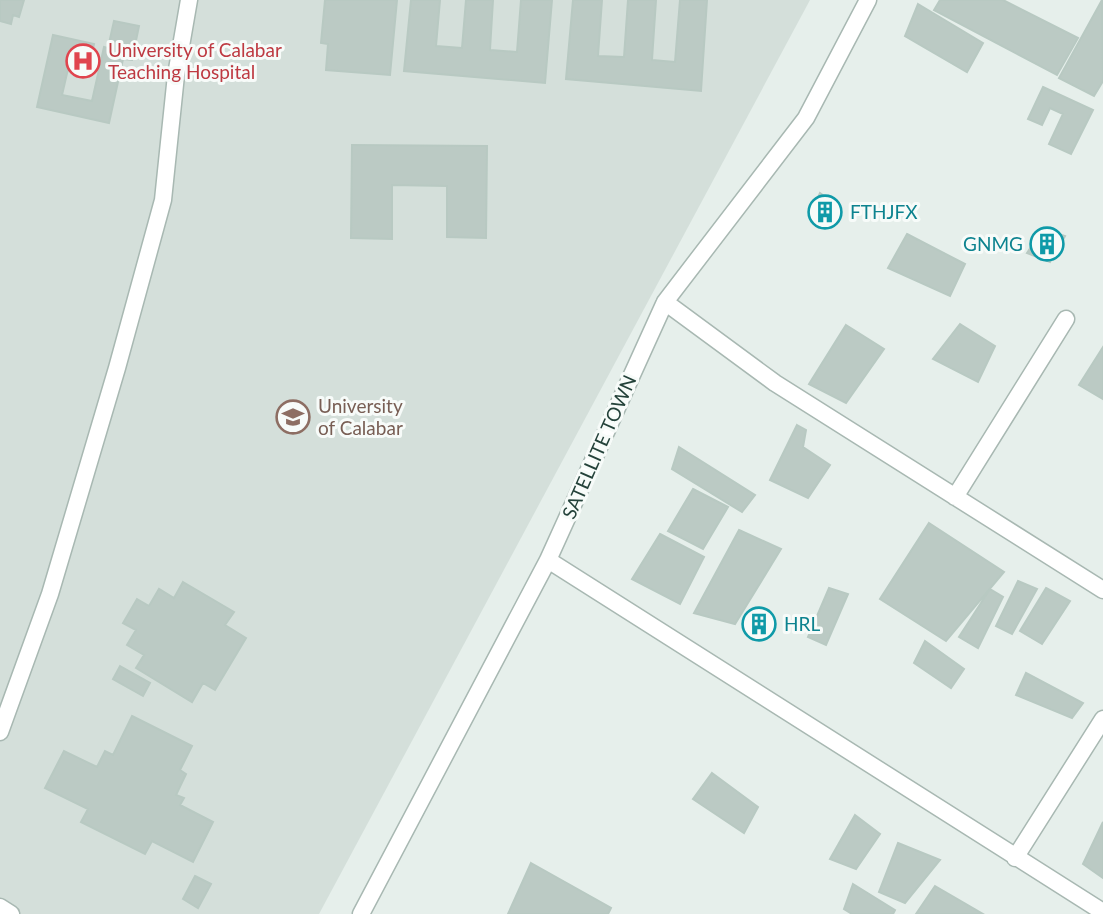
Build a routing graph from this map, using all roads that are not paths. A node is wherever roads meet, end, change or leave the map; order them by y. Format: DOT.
graph roads {
  1 [pos="190,0"];
  2 [pos="868,0"];
  3 [pos="665,302"];
  4 [pos="1066,319"];
  5 [pos="956,497"];
  6 [pos="548,561"];
  7 [pos="1103,590"];
  8 [pos="1103,719"];
  9 [pos="0,732"];
  10 [pos="1015,858"];
  11 [pos="0,907"];
  12 [pos="1103,912"];
  13 [pos="11,914"];
  14 [pos="361,914"];
  1 -- 9 [label="street"];
  2 -- 3 [label="street, SATELLITE TOWN"];
  3 -- 5 [label="street"];
  3 -- 6 [label="street, SATELLITE TOWN"];
  4 -- 5 [label="street"];
  5 -- 7 [label="street"];
  6 -- 10 [label="street"];
  6 -- 14 [label="street, SATELLITE TOWN"];
  8 -- 10 [label="street"];
  10 -- 12 [label="street"];
  11 -- 13 [label="street"];
}
